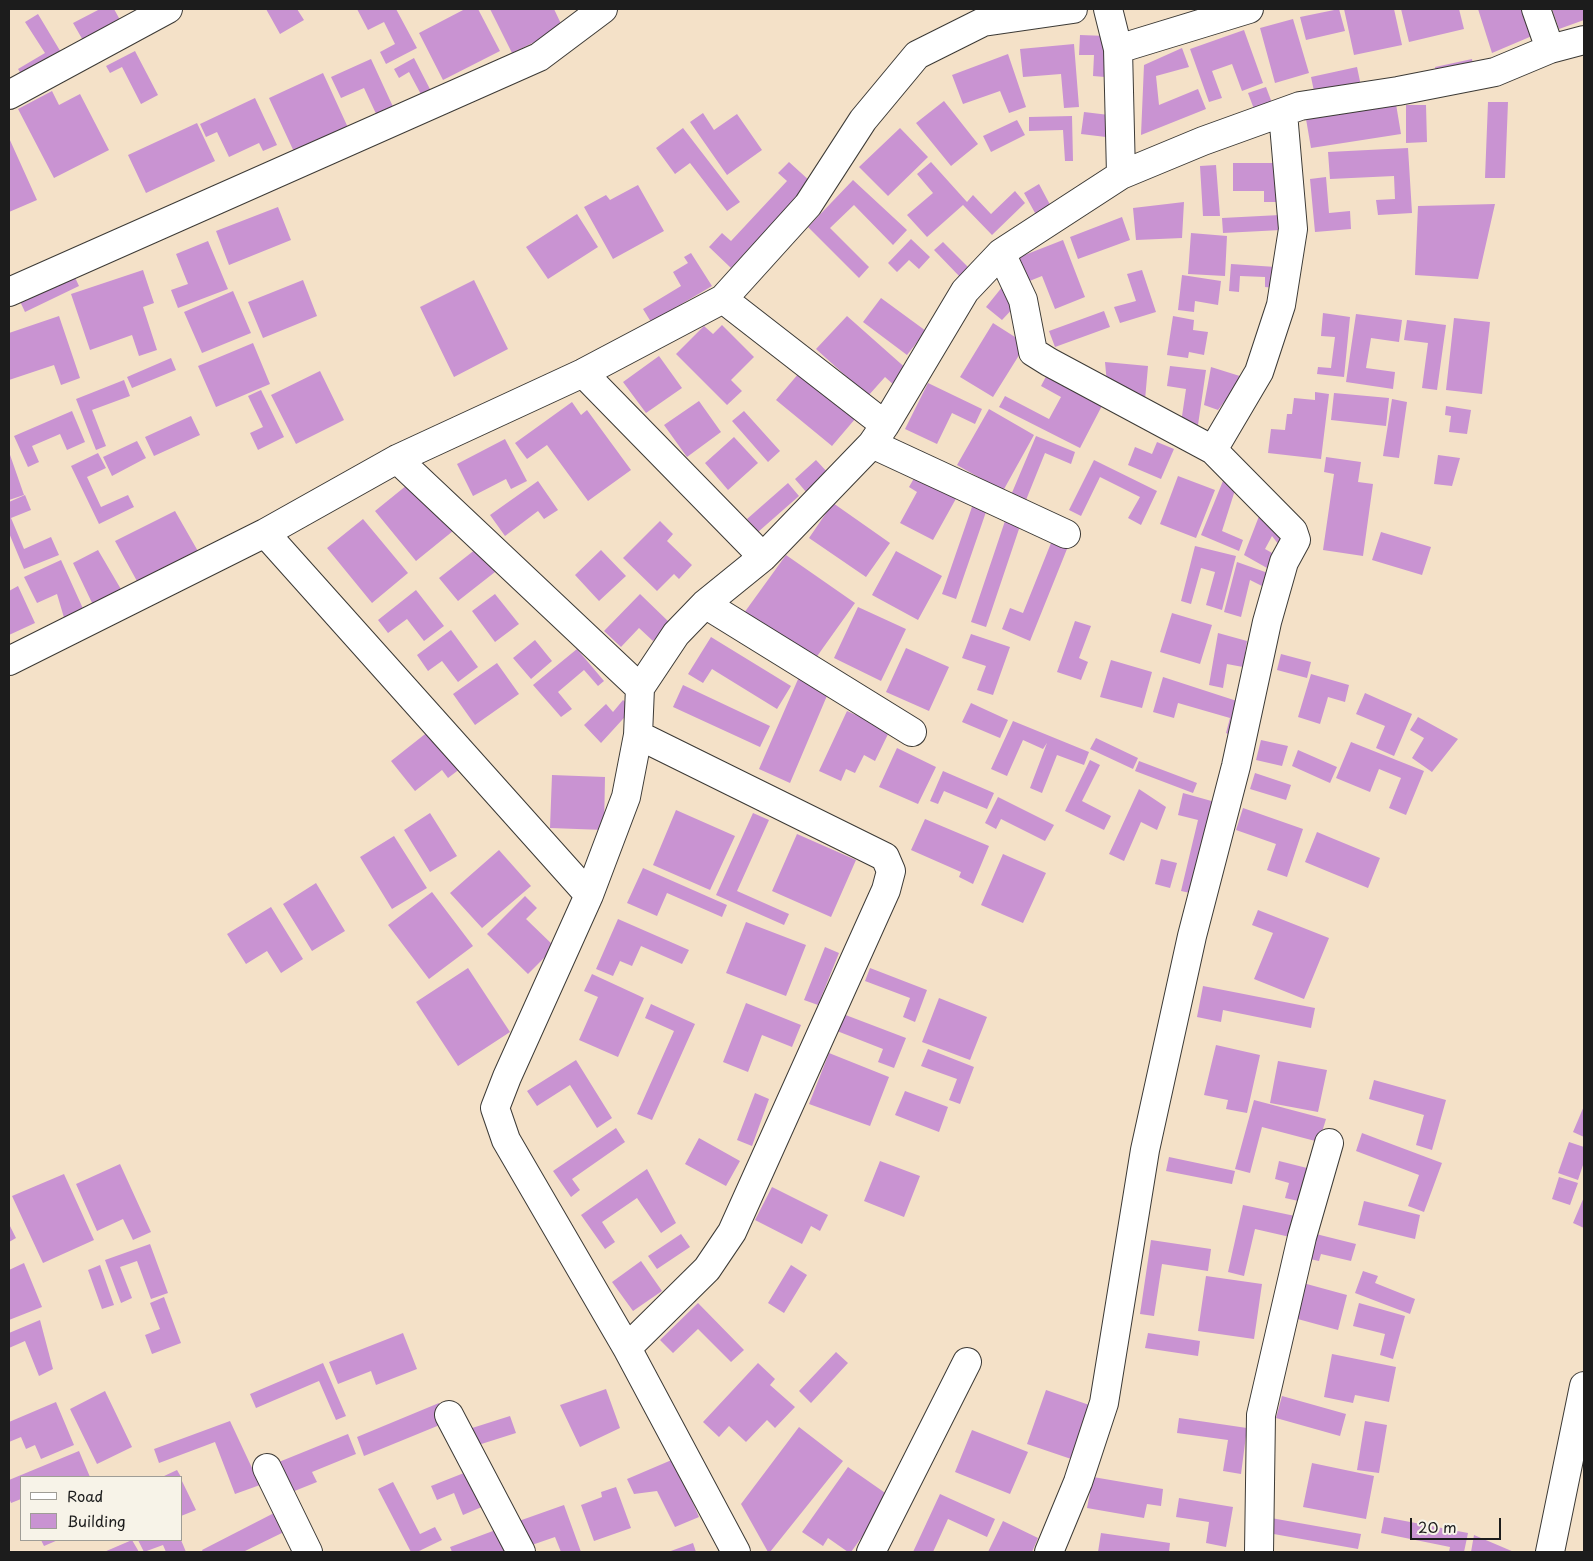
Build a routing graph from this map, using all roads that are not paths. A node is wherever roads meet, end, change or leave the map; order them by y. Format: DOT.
graph roads {
  1 [pos="168,9"];
  2 [pos="603,9"];
  3 [pos="1073,9"];
  4 [pos="1108,9"];
  5 [pos="1249,9"];
  6 [pos="1536,9"];
  7 [pos="1584,40"];
  8 [pos="1118,49"];
  9 [pos="1550,49"];
  10 [pos="9,95"];
  11 [pos="1283,113"];
  12 [pos="1121,175"];
  13 [pos="1001,253"];
  14 [pos="9,292"];
  15 [pos="723,299"];
  16 [pos="583,373"];
  17 [pos="878,435"];
  18 [pos="1213,450"];
  19 [pos="397,459"];
  20 [pos="265,533"];
  21 [pos="1066,534"];
  22 [pos="763,557"];
  23 [pos="705,604"];
  24 [pos="9,661"];
  25 [pos="640,688"];
  26 [pos="912,732"];
  27 [pos="638,735"];
  28 [pos="589,895"];
  29 [pos="1329,1143"];
  30 [pos="627,1348"];
  31 [pos="967,1362"];
  32 [pos="1584,1386"];
  33 [pos="450,1415"];
  34 [pos="267,1468"];
  35 [pos="308,1552"];
  36 [pos="521,1552"];
  37 [pos="736,1552"];
  38 [pos="871,1552"];
  39 [pos="1049,1552"];
  40 [pos="1258,1552"];
  41 [pos="1550,1552"];
  1 -- 10 [label="street"];
  2 -- 14 [label="street"];
  3 -- 15 [label="street"];
  4 -- 8 [label="street"];
  5 -- 8 [label="street"];
  6 -- 9 [label="street"];
  7 -- 9 [label="street"];
  8 -- 12 [label="street"];
  9 -- 11 [label="street"];
  11 -- 12 [label="street"];
  11 -- 18 [label="street"];
  12 -- 13 [label="street"];
  13 -- 17 [label="street"];
  13 -- 18 [label="street"];
  15 -- 16 [label="street"];
  15 -- 17 [label="street"];
  16 -- 19 [label="street"];
  16 -- 22 [label="street"];
  17 -- 21 [label="street"];
  17 -- 22 [label="street"];
  18 -- 39 [label="street"];
  19 -- 20 [label="street"];
  19 -- 25 [label="street"];
  20 -- 24 [label="street"];
  20 -- 28 [label="street"];
  22 -- 23 [label="street"];
  23 -- 25 [label="street"];
  23 -- 26 [label="street"];
  25 -- 27 [label="street"];
  27 -- 28 [label="street"];
  27 -- 30 [label="street"];
  28 -- 30 [label="street"];
  29 -- 40 [label="street"];
  30 -- 37 [label="street"];
  31 -- 38 [label="street"];
  32 -- 41 [label="street"];
  33 -- 36 [label="street"];
  34 -- 35 [label="street"];
}
